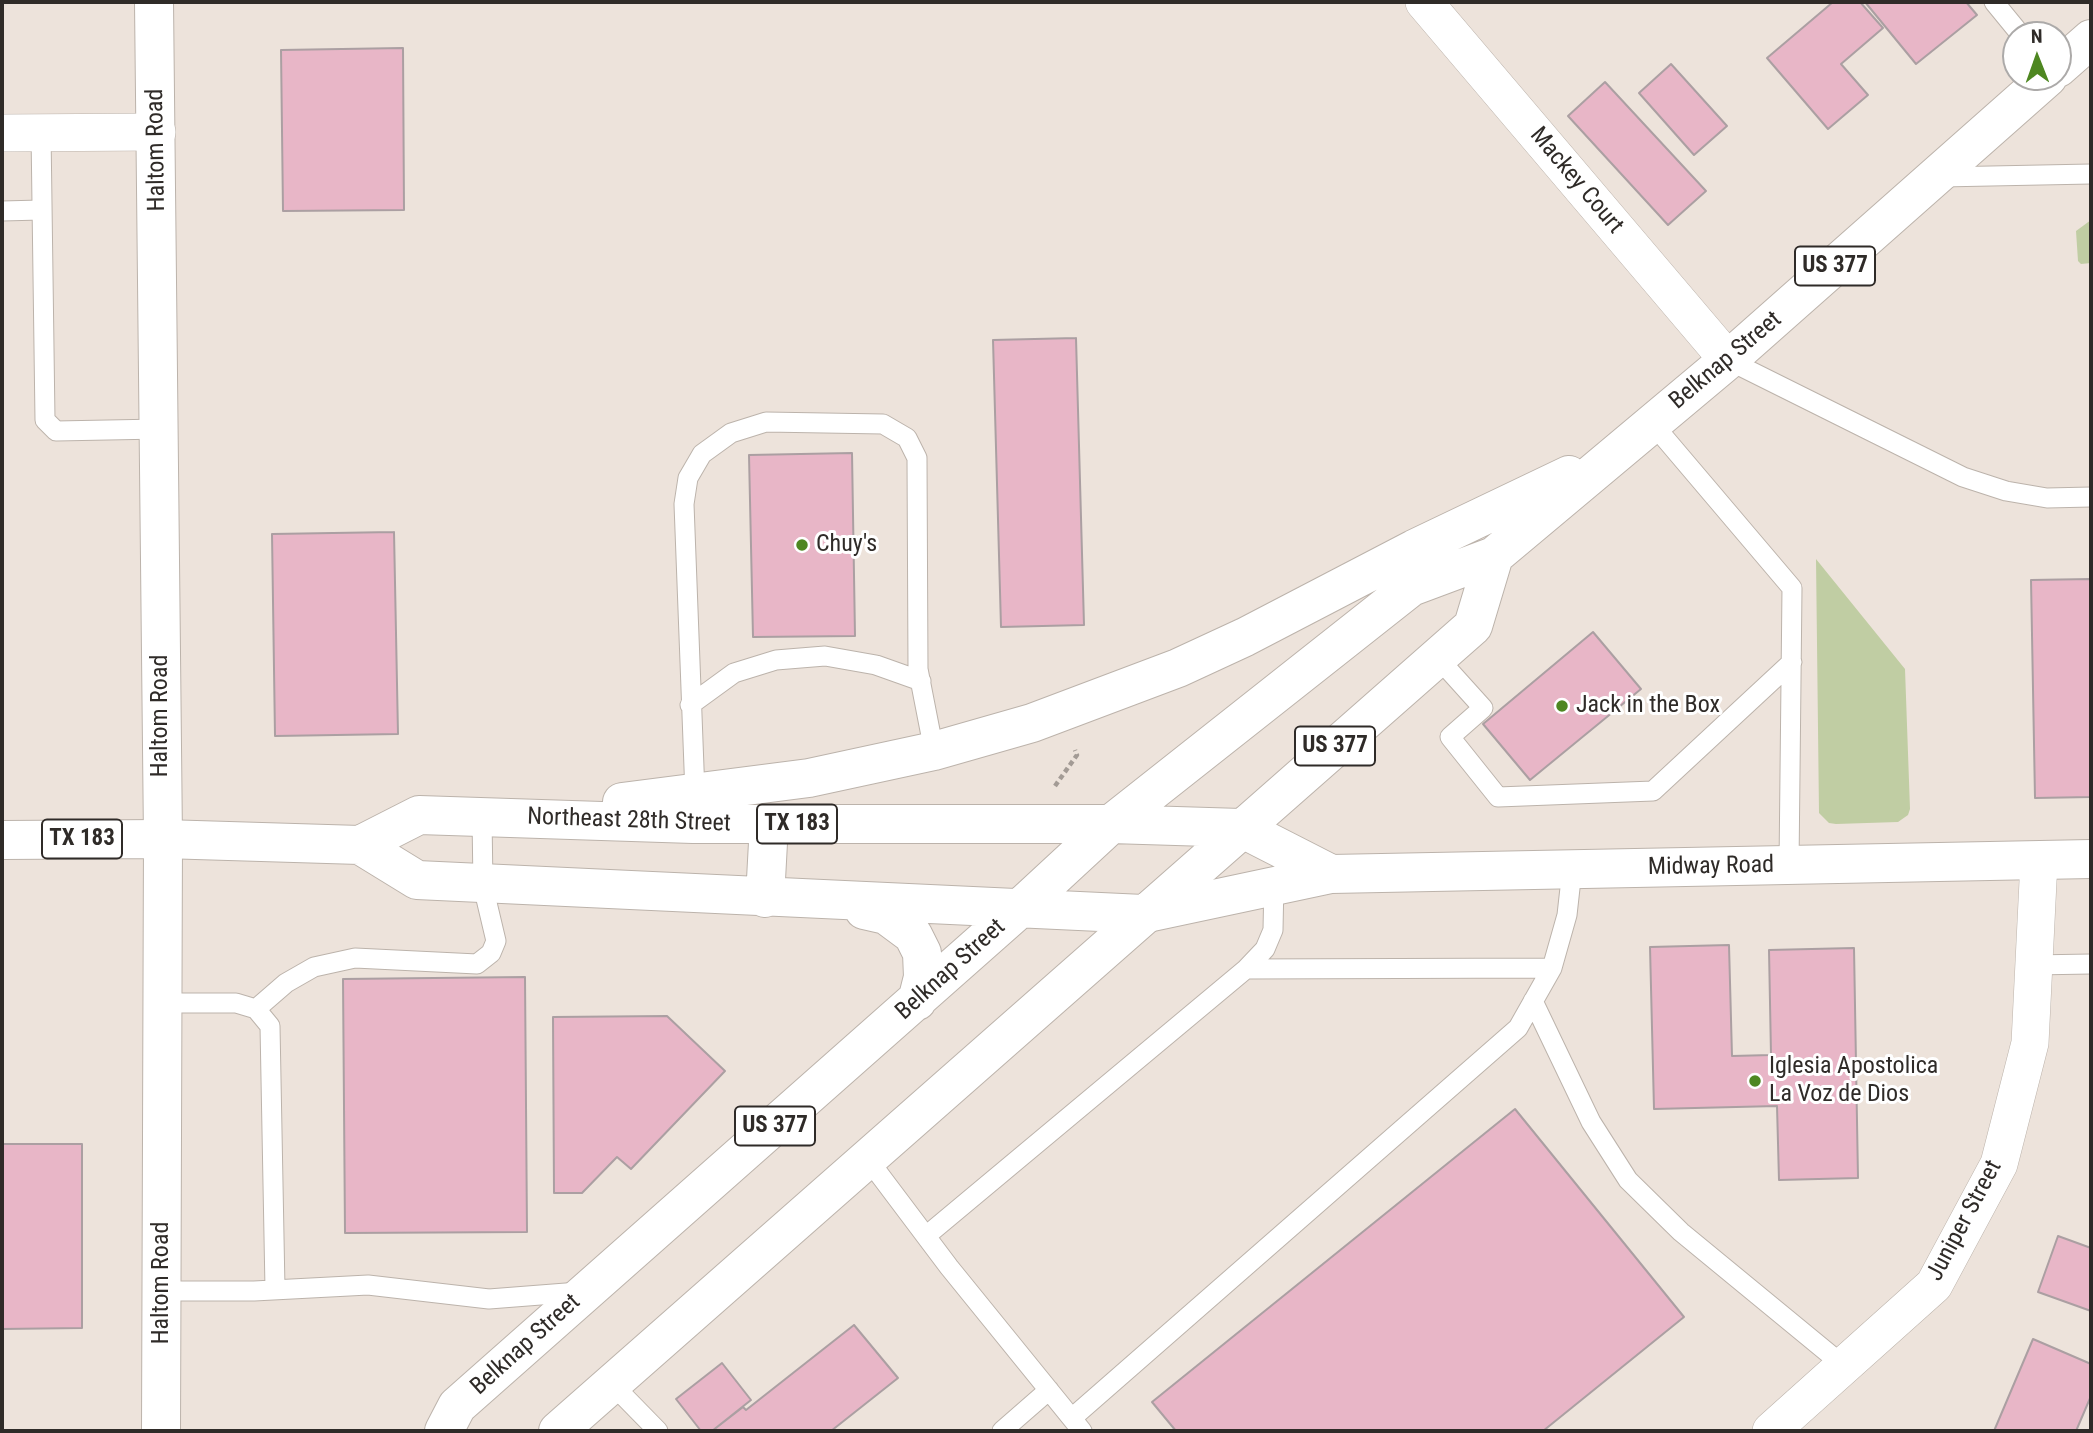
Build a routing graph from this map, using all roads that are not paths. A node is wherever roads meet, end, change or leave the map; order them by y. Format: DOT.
graph roads {
  1 [pos="154,2"];
  2 [pos="1424,2"];
  3 [pos="1994,2"];
  4 [pos="2010,21"];
  5 [pos="2091,39"];
  6 [pos="2072,56"];
  7 [pos="2032,91"];
  8 [pos="41,132"];
  9 [pos="157,132"];
  10 [pos="2,133"];
  11 [pos="2091,174"];
  12 [pos="1936,177"];
  13 [pos="41,210"];
  14 [pos="2,211"];
  15 [pos="1728,360"];
  16 [pos="1652,423"];
  17 [pos="160,429"];
  18 [pos="1618,451"];
  19 [pos="2091,497"];
  20 [pos="1494,556"];
  21 [pos="1437,657"];
  22 [pos="1792,662"];
  23 [pos="921,681"];
  24 [pos="690,705"];
  25 [pos="934,751"];
  26 [pos="695,794"];
  27 [pos="482,817"];
  28 [pos="769,824"];
  29 [pos="1111,824"];
  30 [pos="1241,828"];
  31 [pos="163,839"];
  32 [pos="2,840"];
  33 [pos="360,845"];
  34 [pos="1275,846"];
  35 [pos="2091,859"];
  36 [pos="2039,860"];
  37 [pos="1789,866"];
  38 [pos="1572,870"];
  39 [pos="1331,874"];
  40 [pos="483,886"];
  41 [pos="1273,886"];
  42 [pos="765,898"];
  43 [pos="831,901"];
  44 [pos="1018,911"];
  45 [pos="1143,914"];
  46 [pos="2091,964"];
  47 [pos="2033,965"];
  48 [pos="1552,968"];
  49 [pos="1246,969"];
  50 [pos="916,1001"];
  51 [pos="1533,1001"];
  52 [pos="163,1003"];
  53 [pos="256,1009"];
  54 [pos="867,1158"];
  55 [pos="926,1236"];
  56 [pos="275,1289"];
  57 [pos="162,1291"];
  58 [pos="587,1291"];
  59 [pos="1844,1366"];
  60 [pos="612,1384"];
  61 [pos="1049,1390"];
  62 [pos="1077,1425"];
  63 [pos="161,1431"];
  64 [pos="444,1431"];
  65 [pos="558,1431"];
  66 [pos="658,1431"];
  67 [pos="1002,1431"];
  68 [pos="1771,1431"];
  1 -- 9 [label="main road, Haltom Road"];
  2 -- 15 [label="street, Mackey Court"];
  3 -- 4 [label="lane"];
  5 -- 6 [label="main road"];
  7 -- 12 [label="main road, Belknap Street / US 377"];
  8 -- 9 [label="street"];
  8 -- 10 [label="street"];
  8 -- 13 [label="lane"];
  9 -- 17 [label="main road, Haltom Road"];
  11 -- 12 [label="lane"];
  12 -- 15 [label="main road, Belknap Street / US 377"];
  13 -- 14 [label="lane"];
  13 -- 17 [label="lane"];
  15 -- 16 [label="main road, Belknap Street / US 377"];
  15 -- 19 [label="lane"];
  16 -- 18 [label="main road, Belknap Street / US 377"];
  16 -- 22 [label="lane"];
  17 -- 31 [label="main road, Haltom Road"];
  18 -- 20 [label="main road, Belknap Street / US 377"];
  18 -- 25 [label="main road"];
  20 -- 21 [label="main road, US 377"];
  20 -- 29 [label="main road, Belknap Street / US 377"];
  21 -- 22 [label="lane"];
  21 -- 30 [label="main road, US 377"];
  22 -- 37 [label="lane"];
  23 -- 24 [label="lane"];
  23 -- 24 [label="lane"];
  23 -- 25 [label="lane"];
  24 -- 26 [label="lane"];
  25 -- 26 [label="main road"];
  26 -- 27 [label="main road"];
  27 -- 28 [label="main road, Northeast 28th Street / TX 183"];
  27 -- 33 [label="main road, Northeast 28th Street / TX 183"];
  27 -- 40 [label="lane"];
  28 -- 29 [label="main road, Northeast 28th Street / TX 183"];
  28 -- 42 [label="main road"];
  29 -- 30 [label="main road, Northeast 28th Street / TX 183"];
  29 -- 44 [label="main road, Belknap Street / US 377"];
  30 -- 34 [label="main road, Midway Road / TX 183"];
  30 -- 45 [label="main road, US 377"];
  31 -- 32 [label="main road, Northeast 28th Street / TX 183"];
  31 -- 33 [label="main road, Northeast 28th Street / TX 183"];
  31 -- 52 [label="main road, Haltom Road"];
  33 -- 40 [label="main road"];
  34 -- 39 [label="main road, Midway Road / TX 183"];
  34 -- 41 [label="lane"];
  35 -- 36 [label="main road, Midway Road"];
  36 -- 37 [label="main road, Midway Road"];
  36 -- 47 [label="street, Juniper Street"];
  37 -- 38 [label="main road, Midway Road"];
  38 -- 39 [label="main road, Midway Road"];
  38 -- 48 [label="lane"];
  39 -- 41 [label="main road, Midway Road"];
  40 -- 42 [label="main road"];
  40 -- 53 [label="lane"];
  41 -- 45 [label="main road, Midway Road"];
  41 -- 49 [label="lane"];
  42 -- 43 [label="main road"];
  43 -- 44 [label="main road"];
  43 -- 50 [label="main road"];
  44 -- 45 [label="main road"];
  44 -- 50 [label="main road, Belknap Street / US 377"];
  45 -- 54 [label="main road, US 377"];
  46 -- 47 [label="lane"];
  47 -- 59 [label="street, Juniper Street"];
  48 -- 49 [label="lane"];
  48 -- 51 [label="lane"];
  49 -- 55 [label="lane"];
  50 -- 58 [label="main road, Belknap Street / US 377"];
  51 -- 59 [label="lane"];
  51 -- 62 [label="lane"];
  52 -- 53 [label="lane"];
  52 -- 57 [label="main road, Haltom Road"];
  53 -- 56 [label="lane"];
  54 -- 55 [label="lane"];
  54 -- 60 [label="main road, US 377"];
  55 -- 61 [label="lane"];
  56 -- 57 [label="lane"];
  56 -- 58 [label="lane"];
  57 -- 63 [label="main road, Haltom Road"];
  58 -- 64 [label="main road, Belknap Street / US 377"];
  59 -- 68 [label="street, Juniper Street"];
  60 -- 65 [label="main road, US 377"];
  60 -- 66 [label="lane"];
  61 -- 62 [label="lane"];
  61 -- 67 [label="lane"];
}
